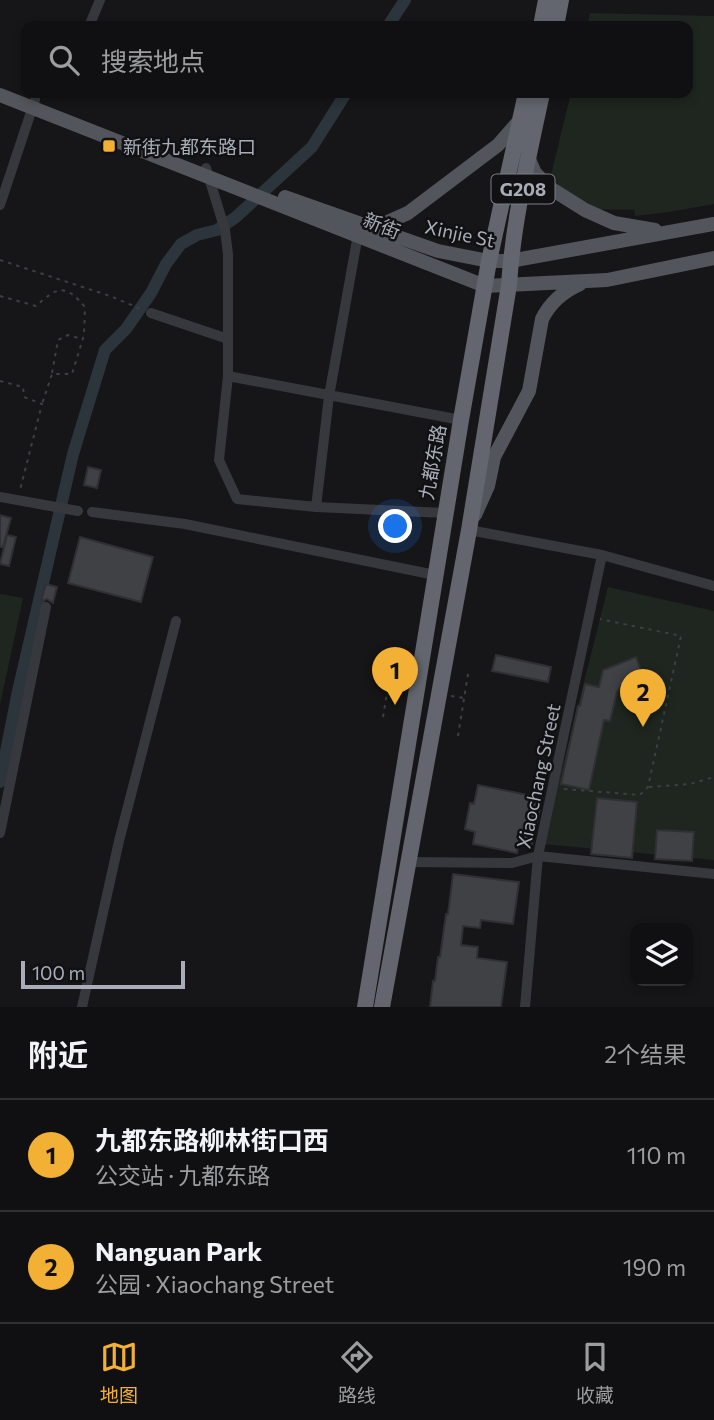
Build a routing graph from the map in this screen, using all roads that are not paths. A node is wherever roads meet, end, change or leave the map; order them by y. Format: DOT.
graph roads {
  1 [pos="100,0"];
  2 [pos="546,0"];
  3 [pos="561,0"];
  4 [pos="91,21"];
  5 [pos="542,21"];
  6 [pos="557,21"];
  7 [pos="0,86"];
  8 [pos="0,94"];
  9 [pos="21,97"];
  10 [pos="23,98"];
  11 [pos="525,98"];
  12 [pos="541,98"];
  13 [pos="34,104"];
  14 [pos="520,120"];
  15 [pos="528,157"];
  16 [pos="207,172"];
  17 [pos="0,205"];
  18 [pos="714,224"];
  19 [pos="363,230"];
  20 [pos="667,232"];
  21 [pos="714,258"];
  22 [pos="489,261"];
  23 [pos="510,261"];
  24 [pos="587,281"];
  25 [pos="509,285"];
  26 [pos="485,286"];
  27 [pos="151,313"];
  28 [pos="228,339"];
  29 [pos="228,376"];
  30 [pos="329,396"];
  31 [pos="461,420"];
  32 [pos="0,497"];
  33 [pos="316,507"];
  34 [pos="78,511"];
  35 [pos="92,512"];
  36 [pos="445,513"];
  37 [pos="469,530"];
  38 [pos="601,555"];
  39 [pos="435,575"];
  40 [pos="714,586"];
  41 [pos="46,607"];
  42 [pos="176,621"];
  43 [pos="0,833"];
  44 [pos="538,856"];
  45 [pos="408,862"];
  46 [pos="714,874"];
  47 [pos="82,1007"];
  48 [pos="365,1007"];
  49 [pos="382,1007"];
  50 [pos="525,1007"];
  1 -- 4 [label="street"];
  2 -- 5 [label="highway"];
  3 -- 6 [label="highway"];
  7 -- 9 [label="main road"];
  8 -- 13 [label="main road"];
  10 -- 13 [label="main road"];
  11 -- 14 [label="highway, 九都东路 / G208"];
  12 -- 15 [label="highway, G208"];
  13 -- 16 [label="main road, Xinjie St"];
  13 -- 17 [label="street"];
  14 -- 19 [label="main road"];
  14 -- 22 [label="highway, 九都东路 / G208"];
  15 -- 20 [label="main road"];
  15 -- 23 [label="highway, G208"];
  16 -- 19 [label="main road, Xinjie St"];
  16 -- 28 [label="street"];
  18 -- 20 [label="main road, Xinjie St"];
  19 -- 22 [label="main road, Xinjie St"];
  19 -- 26 [label="main road, 新街"];
  19 -- 30 [label="street"];
  20 -- 23 [label="main road, Xinjie St"];
  21 -- 24 [label="main road"];
  22 -- 23 [label="main road, Xinjie St"];
  22 -- 26 [label="highway, 九都东路"];
  23 -- 25 [label="highway, G208"];
  24 -- 25 [label="main road"];
  24 -- 37 [label="main road"];
  25 -- 26 [label="main road, 新街"];
  25 -- 37 [label="highway"];
  26 -- 31 [label="highway, 九都东路"];
  27 -- 28 [label="street"];
  28 -- 29 [label="street"];
  29 -- 30 [label="street"];
  29 -- 33 [label="street"];
  30 -- 31 [label="street"];
  30 -- 33 [label="street"];
  31 -- 36 [label="highway, 九都东路"];
  32 -- 34 [label="street"];
  33 -- 36 [label="street"];
  35 -- 39 [label="street"];
  36 -- 39 [label="highway, 九都东路"];
  37 -- 38 [label="street"];
  37 -- 45 [label="highway"];
  38 -- 40 [label="street"];
  38 -- 44 [label="street, Xiaochang Street"];
  39 -- 48 [label="highway, 九都东路"];
  41 -- 43 [label="street"];
  42 -- 47 [label="street"];
  44 -- 45 [label="street"];
  44 -- 46 [label="street"];
  44 -- 50 [label="street, Xiaochang Street"];
  45 -- 49 [label="highway"];
}
